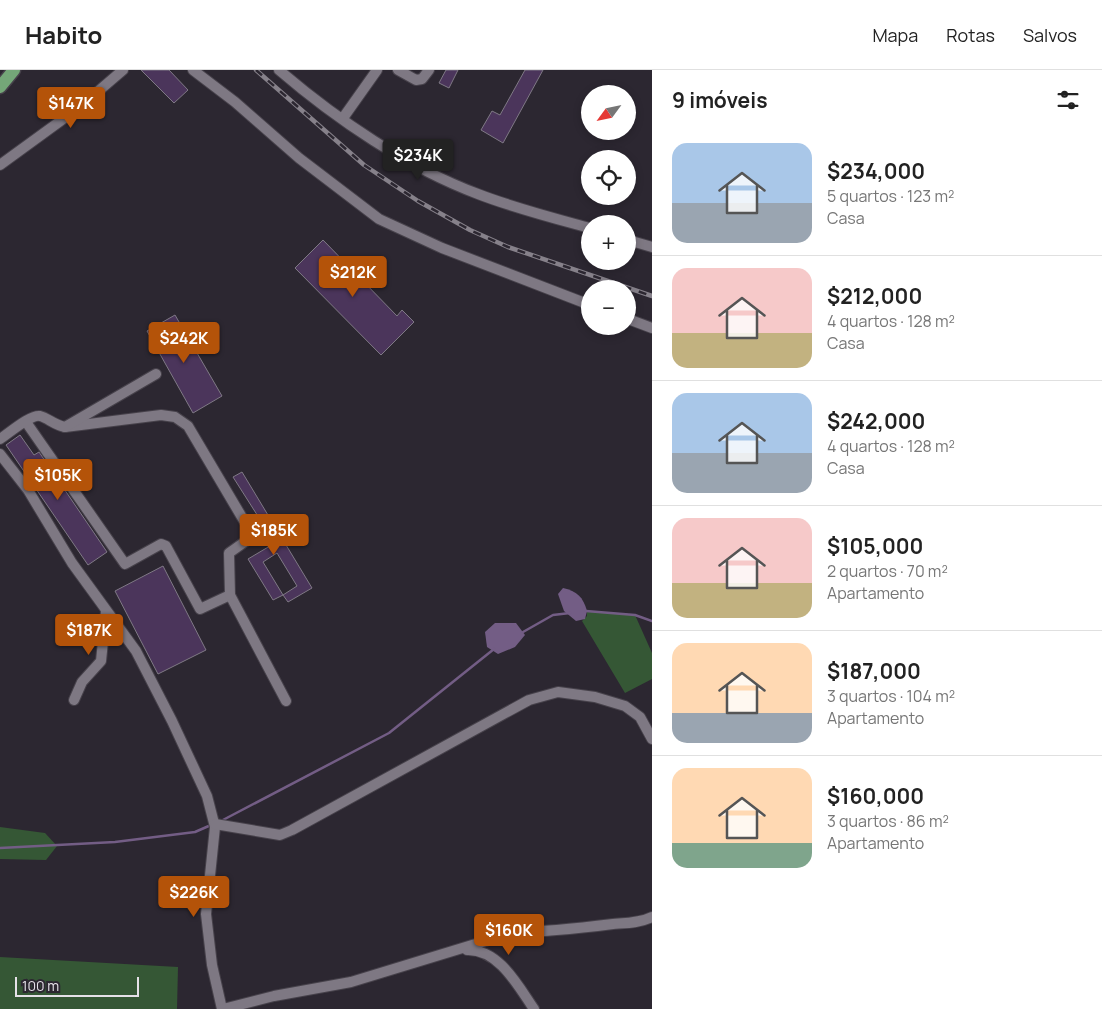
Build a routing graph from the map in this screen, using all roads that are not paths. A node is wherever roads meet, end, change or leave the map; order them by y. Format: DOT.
graph roads {
  1 [pos="14,70"];
  2 [pos="123,70"];
  3 [pos="194,70"];
  4 [pos="279,70"];
  5 [pos="377,70"];
  6 [pos="398,70"];
  7 [pos="429,70"];
  8 [pos="0,87"];
  9 [pos="344,118"];
  10 [pos="0,165"];
  11 [pos="581,225"];
  12 [pos="636,242"];
  13 [pos="652,247"];
  14 [pos="581,302"];
  15 [pos="636,322"];
  16 [pos="652,328"];
  17 [pos="156,374"];
  18 [pos="26,422"];
  19 [pos="65,427"];
  20 [pos="0,440"];
  21 [pos="0,454"];
  22 [pos="230,595"];
  23 [pos="106,611"];
  24 [pos="74,700"];
  25 [pos="286,701"];
  26 [pos="652,739"];
  27 [pos="215,824"];
  28 [pos="652,918"];
  29 [pos="457,950"];
  30 [pos="222,1009"];
  31 [pos="534,1009"];
  1 -- 8 [label="main road"];
  2 -- 10 [label="street"];
  3 -- 14 [label="street"];
  4 -- 9 [label="street"];
  5 -- 9 [label="street"];
  6 -- 7 [label="street"];
  9 -- 11 [label="street"];
  12 -- 13 [label="street"];
  15 -- 16 [label="street"];
  17 -- 19 [label="street"];
  18 -- 19 [label="street"];
  18 -- 20 [label="street"];
  18 -- 22 [label="street"];
  19 -- 22 [label="street"];
  21 -- 23 [label="street"];
  22 -- 25 [label="street"];
  23 -- 24 [label="street"];
  23 -- 27 [label="street"];
  26 -- 27 [label="street"];
  27 -- 30 [label="street"];
  28 -- 29 [label="street"];
  29 -- 30 [label="street"];
  29 -- 31 [label="street"];
}
